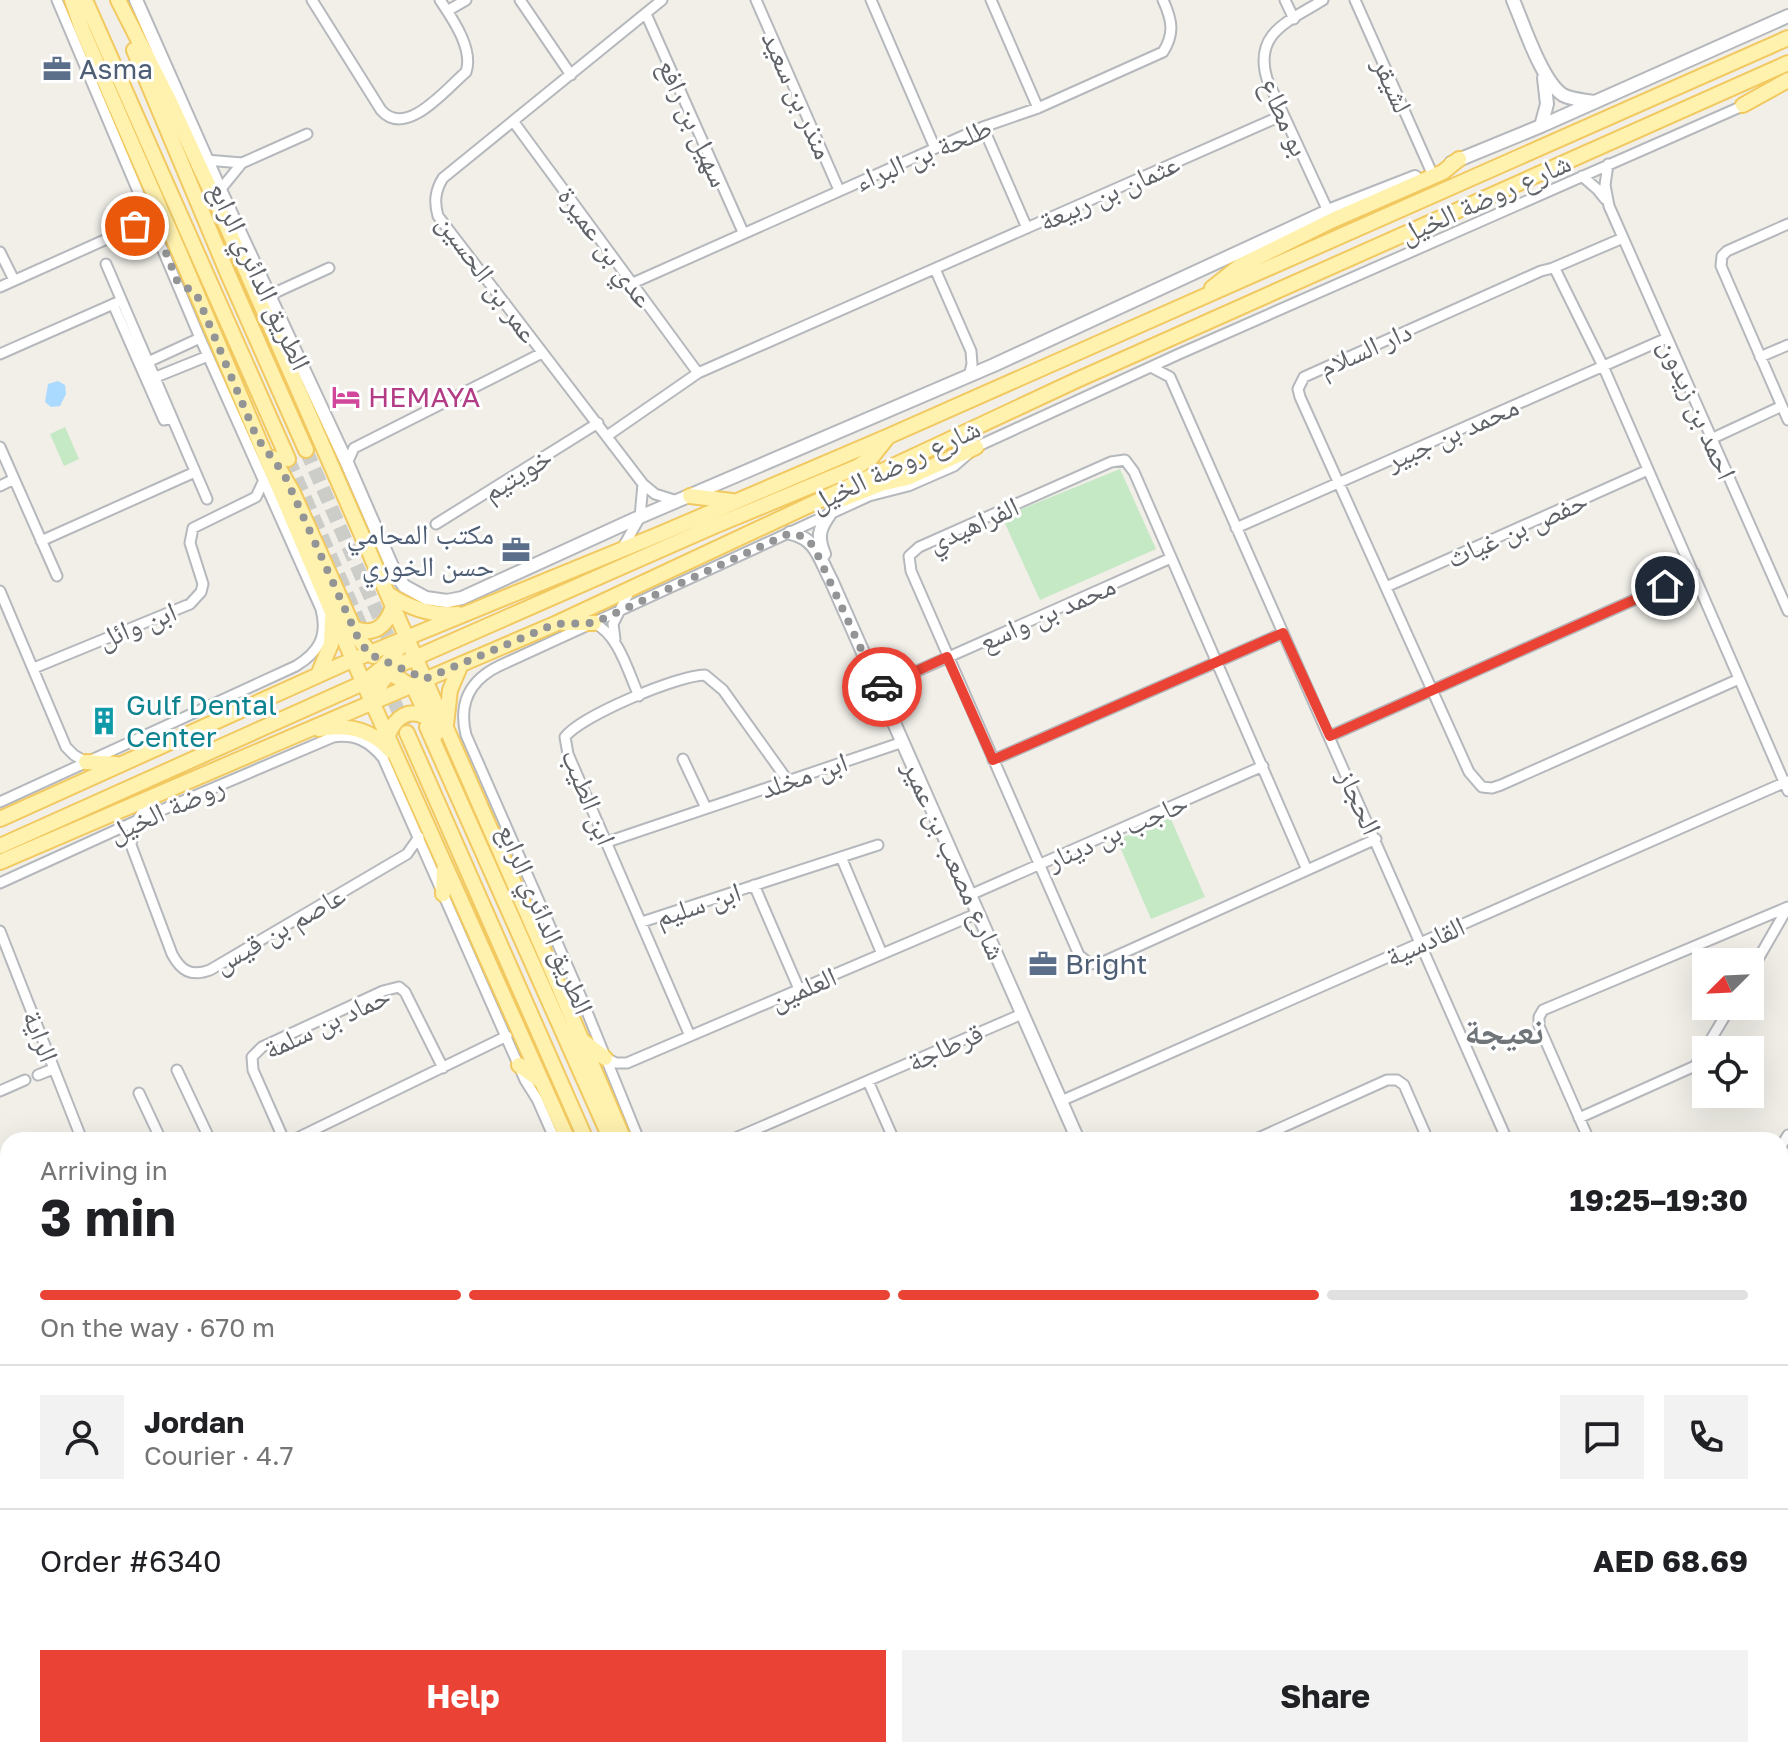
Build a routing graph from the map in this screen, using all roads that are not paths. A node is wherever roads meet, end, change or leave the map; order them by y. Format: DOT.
graph roads {
  1 [pos="57,0"];
  2 [pos="72,0"];
  3 [pos="85,0"];
  4 [pos="116,0"];
  5 [pos="129,0"];
  6 [pos="136,0"];
  7 [pos="312,0"];
  8 [pos="440,0"];
  9 [pos="466,0"];
  10 [pos="520,0"];
  11 [pos="662,0"];
  12 [pos="756,0"];
  13 [pos="871,0"];
  14 [pos="1163,0"];
  15 [pos="1285,0"];
  16 [pos="1323,0"];
  17 [pos="1355,0"];
  18 [pos="1513,0"];
  19 [pos="994,1"];
  20 [pos="447,11"];
  21 [pos="646,14"];
  22 [pos="1788,16"];
  23 [pos="1294,19"];
  24 [pos="1788,38"];
  25 [pos="1788,63"];
  26 [pos="1542,67"];
  27 [pos="571,75"];
  28 [pos="1788,80"];
  29 [pos="160,81"];
  30 [pos="1788,87"];
  31 [pos="1594,102"];
  32 [pos="1743,105"];
  33 [pos="1038,108"];
  34 [pos="1283,115"];
  35 [pos="513,121"];
  36 [pos="1541,126"];
  37 [pos="983,127"];
  38 [pos="307,134"];
  39 [pos="935,148"];
  40 [pos="1459,159"];
  41 [pos="206,160"];
  42 [pos="242,163"];
  43 [pos="1608,164"];
  44 [pos="1431,171"];
  45 [pos="1582,176"];
  46 [pos="220,190"];
  47 [pos="839,190"];
  48 [pos="144,202"];
  49 [pos="1609,206"];
  50 [pos="1328,211"];
  51 [pos="1788,224"];
  52 [pos="1027,228"];
  53 [pos="129,229"];
  54 [pos="743,232"];
  55 [pos="159,235"];
  56 [pos="1623,238"];
  57 [pos="0,252"];
  58 [pos="106,264"];
  59 [pos="329,268"];
  60 [pos="1553,268"];
  61 [pos="935,269"];
  62 [pos="14,280"];
  63 [pos="250,282"];
  64 [pos="178,283"];
  65 [pos="633,283"];
  66 [pos="0,287"];
  67 [pos="196,293"];
  68 [pos="270,295"];
  69 [pos="1206,295"];
  70 [pos="117,302"];
  71 [pos="200,338"];
  72 [pos="1667,338"];
  73 [pos="1788,345"];
  74 [pos="971,351"];
  75 [pos="542,353"];
  76 [pos="0,354"];
  77 [pos="1179,354"];
  78 [pos="208,356"];
  79 [pos="1760,357"];
  80 [pos="148,362"];
  81 [pos="994,365"];
  82 [pos="1603,366"];
  83 [pos="1151,367"];
  84 [pos="698,373"];
  85 [pos="969,376"];
  86 [pos="156,377"];
  87 [pos="1170,377"];
  88 [pos="234,387"];
  89 [pos="230,405"];
  90 [pos="1782,406"];
  91 [pos="172,418"];
  92 [pos="1788,420"];
  93 [pos="598,423"];
  94 [pos="607,436"];
  95 [pos="889,436"];
  96 [pos="257,438"];
  97 [pos="1711,439"];
  98 [pos="338,444"];
  99 [pos="0,447"];
  100 [pos="976,447"];
  101 [pos="354,448"];
  102 [pos="306,450"];
  103 [pos="288,459"];
  104 [pos="347,463"];
  105 [pos="1648,470"];
  106 [pos="195,472"];
  107 [pos="14,479"];
  108 [pos="263,479"];
  109 [pos="340,483"];
  110 [pos="1339,483"];
  111 [pos="643,484"];
  112 [pos="0,486"];
  113 [pos="683,498"];
  114 [pos="207,499"];
  115 [pos="253,499"];
  116 [pos="733,501"];
  117 [pos="273,502"];
  118 [pos="829,515"];
  119 [pos="640,517"];
  120 [pos="778,520"];
  121 [pos="436,524"];
  122 [pos="1236,528"];
  123 [pos="790,533"];
  124 [pos="41,541"];
  125 [pos="623,548"];
  126 [pos="1171,558"];
  127 [pos="1694,573"];
  128 [pos="57,576"];
  129 [pos="831,580"];
  130 [pos="1386,587"];
  131 [pos="631,588"];
  132 [pos="0,591"];
  133 [pos="410,591"];
  134 [pos="390,600"];
  135 [pos="4,610"];
  136 [pos="331,610"];
  137 [pos="619,611"];
  138 [pos="1788,611"];
  139 [pos="467,614"];
  140 [pos="594,623"];
  141 [pos="555,624"];
  142 [pos="353,628"];
  143 [pos="1283,633"];
  144 [pos="407,639"];
  145 [pos="617,647"];
  146 [pos="369,654"];
  147 [pos="415,657"];
  148 [pos="947,657"];
  149 [pos="353,660"];
  150 [pos="1217,662"];
  151 [pos="461,664"];
  152 [pos="34,668"];
  153 [pos="388,668"];
  154 [pos="317,675"];
  155 [pos="1739,679"];
  156 [pos="418,682"];
  157 [pos="363,683"];
  158 [pos="879,688"];
  159 [pos="1431,689"];
  160 [pos="639,696"];
  161 [pos="465,697"];
  162 [pos="371,701"];
  163 [pos="428,723"];
  164 [pos="446,729"];
  165 [pos="303,731"];
  166 [pos="407,733"];
  167 [pos="1330,736"];
  168 [pos="387,737"];
  169 [pos="903,742"];
  170 [pos="66,747"];
  171 [pos="683,759"];
  172 [pos="993,760"];
  173 [pos="86,762"];
  174 [pos="121,764"];
  175 [pos="400,765"];
  176 [pos="1263,766"];
  177 [pos="56,776"];
  178 [pos="788,781"];
  179 [pos="1787,784"];
  180 [pos="151,797"];
  181 [pos="0,802"];
  182 [pos="706,808"];
  183 [pos="0,819"];
  184 [pos="136,821"];
  185 [pos="113,832"];
  186 [pos="419,837"];
  187 [pos="1376,839"];
  188 [pos="607,842"];
  189 [pos="131,845"];
  190 [pos="878,845"];
  191 [pos="0,846"];
  192 [pos="407,854"];
  193 [pos="841,857"];
  194 [pos="428,858"];
  195 [pos="0,862"];
  196 [pos="443,862"];
  197 [pos="1039,866"];
  198 [pos="1307,870"];
  199 [pos="0,883"];
  200 [pos="754,885"];
  201 [pos="443,894"];
  202 [pos="970,895"];
  203 [pos="1788,907"];
  204 [pos="527,913"];
  205 [pos="978,913"];
  206 [pos="642,922"];
  207 [pos="0,931"];
  208 [pos="1422,943"];
  209 [pos="1764,949"];
  210 [pos="882,954"];
  211 [pos="799,989"];
  212 [pos="1022,1014"];
  213 [pos="1723,1020"];
  214 [pos="578,1035"];
  215 [pos="507,1036"];
  216 [pos="690,1036"];
  217 [pos="605,1058"];
  218 [pos="627,1063"];
  219 [pos="519,1065"];
  220 [pos="443,1068"];
  221 [pos="53,1069"];
  222 [pos="177,1070"];
  223 [pos="38,1075"];
  224 [pos="25,1080"];
  225 [pos="541,1081"];
  226 [pos="868,1081"];
  227 [pos="617,1085"];
  228 [pos="0,1091"];
  229 [pos="139,1093"];
  230 [pos="1061,1101"];
  231 [pos="1579,1118"];
  232 [pos="79,1132"];
  233 [pos="157,1132"];
  234 [pos="206,1132"];
  235 [pos="280,1132"];
  236 [pos="310,1132"];
  237 [pos="551,1132"];
  238 [pos="564,1132"];
  239 [pos="582,1132"];
  240 [pos="607,1132"];
  241 [pos="620,1132"];
  242 [pos="636,1132"];
  243 [pos="750,1132"];
  244 [pos="890,1132"];
  245 [pos="1075,1132"];
  246 [pos="1272,1132"];
  247 [pos="1425,1132"];
  248 [pos="1504,1132"];
  249 [pos="1585,1132"];
  1 -- 48 [label="street"];
  2 -- 67 [label="main road"];
  3 -- 103 [label="main road, الطريق الدائري الرابع"];
  4 -- 29 [label="main road"];
  4 -- 102 [label="main road, الطريق الدائري الرابع"];
  5 -- 29 [label="street"];
  6 -- 41 [label="street, الطريق الدائري الرابع"];
  7 -- 20 [label="street"];
  8 -- 20 [label="street"];
  9 -- 20 [label="street"];
  10 -- 27 [label="street"];
  11 -- 21 [label="street, عمر بن الحسين"];
  12 -- 47 [label="street, منذر بن سعيد"];
  13 -- 39 [label="street"];
  14 -- 33 [label="street, طلحة بن البراء"];
  15 -- 23 [label="street"];
  16 -- 23 [label="street, بو مطاع"];
  17 -- 44 [label="street, لشيقر"];
  18 -- 26 [label="street"];
  19 -- 33 [label="street"];
  21 -- 27 [label="street, عمر بن الحسين"];
  21 -- 54 [label="street, سهيل بن رافع"];
  22 -- 31 [label="street, شارع روضة الخيل"];
  23 -- 34 [label="street, بو مطاع"];
  24 -- 69 [label="main road, شارع روضة الخيل"];
  25 -- 120 [label="main road, شارع روضة الخيل"];
  26 -- 31 [label="street"];
  26 -- 36 [label="street"];
  27 -- 35 [label="street, عمر بن الحسين"];
  28 -- 32 [label="main road"];
  29 -- 63 [label="main road"];
  30 -- 32 [label="street, شارع روضة الخيل"];
  31 -- 36 [label="street, شارع روضة الخيل"];
  32 -- 43 [label="street, شارع روضة الخيل"];
  33 -- 37 [label="street, طلحة بن البراء"];
  34 -- 50 [label="street, بو مطاع"];
  34 -- 52 [label="street, عثمان بن ربيعة"];
  35 -- 65 [label="street, عدي بن عميرة"];
  35 -- 75 [label="street, عمر بن الحسين"];
  36 -- 40 [label="street, شارع روضة الخيل"];
  37 -- 39 [label="street, طلحة بن البراء"];
  37 -- 52 [label="street"];
  38 -- 42 [label="street"];
  39 -- 47 [label="street, طلحة بن البراء"];
  40 -- 44 [label="street, شارع روضة الخيل"];
  40 -- 69 [label="main road"];
  41 -- 42 [label="street"];
  41 -- 46 [label="street, الطريق الدائري الرابع"];
  42 -- 46 [label="street"];
  43 -- 45 [label="street, شارع روضة الخيل"];
  43 -- 49 [label="street, احمد بن زيدون"];
  44 -- 50 [label="street, شارع روضة الخيل"];
  45 -- 49 [label="street, احمد بن زيدون"];
  45 -- 77 [label="street, شارع روضة الخيل"];
  46 -- 68 [label="street, الطريق الدائري الرابع"];
  47 -- 54 [label="street, طلحة بن البراء"];
  48 -- 53 [label="street"];
  48 -- 55 [label="street"];
  49 -- 56 [label="street, احمد بن زيدون"];
  50 -- 81 [label="street, شارع روضة الخيل"];
  51 -- 79 [label="street"];
  52 -- 61 [label="street, عثمان بن ربيعة"];
  53 -- 55 [label="street"];
  53 -- 62 [label="street"];
  54 -- 65 [label="street, طلحة بن البراء"];
  55 -- 64 [label="street"];
  56 -- 60 [label="street"];
  56 -- 72 [label="street, احمد بن زيدون"];
  57 -- 62 [label="street"];
  58 -- 70 [label="street"];
  59 -- 68 [label="street"];
  60 -- 82 [label="street"];
  60 -- 110 [label="street, دار السلام"];
  61 -- 74 [label="street"];
  61 -- 84 [label="street, عثمان بن ربيعة"];
  62 -- 66 [label="street"];
  63 -- 68 [label="street"];
  63 -- 109 [label="main road"];
  64 -- 67 [label="main road"];
  64 -- 71 [label="street"];
  65 -- 84 [label="street, عدي بن عميرة"];
  67 -- 88 [label="main road"];
  68 -- 98 [label="street, الطريق الدائري الرابع"];
  69 -- 95 [label="main road, شارع روضة الخيل"];
  70 -- 76 [label="street"];
  70 -- 80 [label="street"];
  70 -- 91 [label="street"];
  71 -- 78 [label="street"];
  71 -- 80 [label="street"];
  72 -- 82 [label="street, محمد بن جبير"];
  72 -- 97 [label="street, احمد بن زيدون"];
  73 -- 79 [label="street"];
  74 -- 81 [label="street"];
  74 -- 85 [label="street"];
  75 -- 93 [label="street, عمر بن الحسين"];
  75 -- 101 [label="street"];
  77 -- 83 [label="street, شارع روضة الخيل"];
  77 -- 87 [label="street"];
  78 -- 86 [label="street"];
  78 -- 89 [label="street"];
  79 -- 90 [label="street"];
  80 -- 86 [label="street"];
  81 -- 85 [label="street, شارع روضة الخيل"];
  82 -- 105 [label="street"];
  82 -- 110 [label="street, محمد بن جبير"];
  83 -- 87 [label="street"];
  83 -- 100 [label="street, شارع روضة الخيل"];
  84 -- 94 [label="street, عثمان بن ربيعة"];
  85 -- 113 [label="street, شارع روضة الخيل"];
  86 -- 91 [label="street"];
  87 -- 122 [label="street, الحجاز"];
  88 -- 89 [label="main road"];
  88 -- 96 [label="main road"];
  89 -- 108 [label="street"];
  90 -- 92 [label="street"];
  90 -- 97 [label="street"];
  91 -- 106 [label="street"];
  93 -- 94 [label="street, عمر بن الحسين"];
  93 -- 121 [label="street, خويتيم"];
  94 -- 111 [label="street, عمر بن الحسين"];
  95 -- 116 [label="main road, شارع روضة الخيل"];
  95 -- 147 [label="main road"];
  96 -- 136 [label="main road"];
  96 -- 142 [label="main road"];
  97 -- 138 [label="street, احمد بن زيدون"];
  98 -- 101 [label="street"];
  98 -- 104 [label="street, الطريق الدائري الرابع"];
  99 -- 107 [label="street"];
  100 -- 118 [label="street, شارع روضة الخيل"];
  100 -- 120 [label="main road"];
  101 -- 104 [label="street"];
  104 -- 109 [label="street"];
  104 -- 133 [label="street, الطريق الدائري الرابع"];
  105 -- 127 [label="street"];
  105 -- 130 [label="street, حفص بن غياث"];
  106 -- 114 [label="street"];
  106 -- 124 [label="street"];
  107 -- 112 [label="street"];
  107 -- 124 [label="street"];
  108 -- 115 [label="street"];
  108 -- 117 [label="street"];
  109 -- 134 [label="main road"];
  110 -- 122 [label="street, محمد بن جبير"];
  110 -- 130 [label="street, دار السلام"];
  111 -- 113 [label="street, عمر بن الحسين"];
  111 -- 119 [label="street"];
  113 -- 116 [label="main road"];
  113 -- 119 [label="street, شارع روضة الخيل"];
  115 -- 117 [label="street"];
  115 -- 152 [label="street, ابن وائل"];
  116 -- 125 [label="main road, شارع روضة الخيل"];
  117 -- 173 [label="street"];
  118 -- 123 [label="street, شارع روضة الخيل"];
  118 -- 129 [label="street, شارع مصعب بن عمير"];
  119 -- 125 [label="street"];
  119 -- 133 [label="street, شارع روضة الخيل"];
  120 -- 131 [label="main road, شارع روضة الخيل"];
  122 -- 143 [label="street, الحجاز"];
  123 -- 129 [label="street, شارع مصعب بن عمير"];
  123 -- 137 [label="street, شارع روضة الخيل"];
  124 -- 128 [label="street"];
  125 -- 139 [label="main road, شارع روضة الخيل"];
  126 -- 148 [label="street, محمد بن واسع"];
  126 -- 148 [label="street, الفراهيدي"];
  126 -- 150 [label="street, الفراهيدي"];
  127 -- 155 [label="street"];
  127 -- 159 [label="street"];
  129 -- 158 [label="street, شارع مصعب بن عمير"];
  130 -- 159 [label="street, دار السلام"];
  131 -- 137 [label="street"];
  131 -- 141 [label="main road, شارع روضة الخيل"];
  132 -- 135 [label="street"];
  134 -- 139 [label="main road"];
  134 -- 142 [label="main road"];
  134 -- 144 [label="main road"];
  135 -- 152 [label="street"];
  136 -- 149 [label="main road"];
  136 -- 154 [label="main road"];
  137 -- 140 [label="street, شارع روضة الخيل"];
  137 -- 145 [label="street"];
  139 -- 144 [label="main road, شارع روضة الخيل"];
  140 -- 141 [label="main road"];
  140 -- 145 [label="street"];
  140 -- 161 [label="street, شارع روضة الخيل"];
  141 -- 151 [label="main road, شارع روضة الخيل"];
  142 -- 146 [label="main road"];
  143 -- 150 [label="street"];
  143 -- 167 [label="street, الحجاز"];
  144 -- 146 [label="main road, شارع روضة الخيل"];
  144 -- 147 [label="main road"];
  144 -- 153 [label="main road"];
  145 -- 160 [label="street"];
  146 -- 149 [label="main road, شارع روضة الخيل"];
  146 -- 153 [label="main road"];
  147 -- 153 [label="main road"];
  147 -- 156 [label="main road"];
  148 -- 158 [label="street, محمد بن واسع"];
  148 -- 172 [label="street, الفراهيدي"];
  149 -- 153 [label="main road"];
  149 -- 154 [label="main road, شارع روضة الخيل"];
  149 -- 157 [label="main road"];
  150 -- 172 [label="street"];
  150 -- 176 [label="street, الفراهيدي"];
  151 -- 156 [label="main road, شارع روضة الخيل"];
  151 -- 164 [label="main road"];
  152 -- 170 [label="street"];
  153 -- 156 [label="main road"];
  153 -- 157 [label="main road"];
  153 -- 162 [label="main road"];
  154 -- 174 [label="main road, شارع روضة الخيل"];
  155 -- 159 [label="street, دار السلام"];
  155 -- 179 [label="street"];
  156 -- 162 [label="main road, شارع روضة الخيل"];
  156 -- 163 [label="main road"];
  156 -- 164 [label="main road"];
  157 -- 162 [label="main road"];
  157 -- 191 [label="main road"];
  158 -- 169 [label="street, شارع مصعب بن عمير"];
  159 -- 167 [label="street"];
  160 -- 178 [label="street, ابن الطيب"];
  160 -- 188 [label="street, ابن الطيب"];
  161 -- 217 [label="street, الطريق الدائري الرابع"];
  162 -- 165 [label="main road, شارع روضة الخيل"];
  162 -- 168 [label="main road"];
  163 -- 168 [label="main road"];
  163 -- 204 [label="main road"];
  163 -- 240 [label="main road, الطريق الدائري الرابع"];
  164 -- 204 [label="main road"];
  165 -- 175 [label="main road"];
  165 -- 180 [label="main road, شارع روضة الخيل"];
  166 -- 239 [label="main road, الطريق الدائري الرابع"];
  167 -- 187 [label="street, الحجاز"];
  168 -- 175 [label="main road"];
  169 -- 178 [label="street, ابن مخلد"];
  169 -- 202 [label="street, شارع مصعب بن عمير"];
  170 -- 173 [label="street"];
  170 -- 177 [label="street"];
  171 -- 182 [label="street"];
  172 -- 197 [label="street, الفراهيدي"];
  173 -- 174 [label="main road"];
  173 -- 177 [label="street"];
  174 -- 183 [label="main road, شارع روضة الخيل"];
  175 -- 196 [label="main road"];
  176 -- 197 [label="street, حاجب بن دينار"];
  176 -- 198 [label="street, الفراهيدي"];
  177 -- 181 [label="street"];
  178 -- 182 [label="street, ابن مخلد"];
  179 -- 208 [label="street, القادسية"];
  180 -- 184 [label="street"];
  180 -- 195 [label="main road, شارع روضة الخيل"];
  182 -- 188 [label="street, ابن مخلد"];
  184 -- 185 [label="street, روضة الخيل"];
  184 -- 186 [label="street, روضة الخيل"];
  184 -- 189 [label="street"];
  185 -- 189 [label="street"];
  185 -- 199 [label="street, روضة الخيل"];
  186 -- 192 [label="street, عاصم بن قيس"];
  186 -- 194 [label="street"];
  187 -- 198 [label="street, الفراهيدي"];
  187 -- 208 [label="street, الحجاز"];
  188 -- 206 [label="street, ابن الطيب"];
  189 -- 192 [label="street, عاصم بن قيس"];
  190 -- 193 [label="street, ابن سليم"];
  192 -- 194 [label="street"];
  193 -- 200 [label="street, ابن سليم"];
  193 -- 210 [label="street"];
  194 -- 201 [label="street"];
  196 -- 201 [label="main road"];
  196 -- 225 [label="main road"];
  197 -- 198 [label="street, الفراهيدي"];
  197 -- 202 [label="street, حاجب بن دينار"];
  200 -- 206 [label="street, ابن سليم"];
  200 -- 211 [label="street, ابن سليم"];
  201 -- 215 [label="street"];
  202 -- 205 [label="street, شارع مصعب بن عمير"];
  203 -- 209 [label="street"];
  203 -- 231 [label="street"];
  204 -- 214 [label="main road"];
  205 -- 210 [label="street, العلمين"];
  205 -- 212 [label="street, شارع مصعب بن عمير"];
  206 -- 216 [label="street, ابن الطيب"];
  207 -- 221 [label="street, الراية"];
  208 -- 230 [label="street, القادسية"];
  208 -- 248 [label="street, الحجاز"];
  210 -- 211 [label="street, العلمين"];
  211 -- 216 [label="street, العلمين"];
  212 -- 226 [label="street, قرطاجة"];
  212 -- 230 [label="street, شارع مصعب بن عمير"];
  213 -- 231 [label="street"];
  214 -- 217 [label="main road"];
  214 -- 241 [label="main road"];
  215 -- 219 [label="street"];
  215 -- 220 [label="street"];
  216 -- 218 [label="street, العلمين"];
  217 -- 218 [label="street"];
  217 -- 227 [label="street, الطريق الدائري الرابع"];
  218 -- 227 [label="street"];
  219 -- 225 [label="main road"];
  219 -- 237 [label="street"];
  220 -- 235 [label="street, حماد بن سلمة"];
  220 -- 236 [label="street"];
  221 -- 223 [label="street"];
  221 -- 232 [label="street, الراية"];
  222 -- 234 [label="street"];
  224 -- 228 [label="street"];
  225 -- 238 [label="main road"];
  226 -- 243 [label="street, قرطاجة"];
  226 -- 244 [label="street"];
  227 -- 242 [label="street, الطريق الدائري الرابع"];
  229 -- 233 [label="street"];
  230 -- 245 [label="street, شارع مصعب بن عمير"];
  231 -- 249 [label="street"];
  246 -- 247 [label="street"];
}
